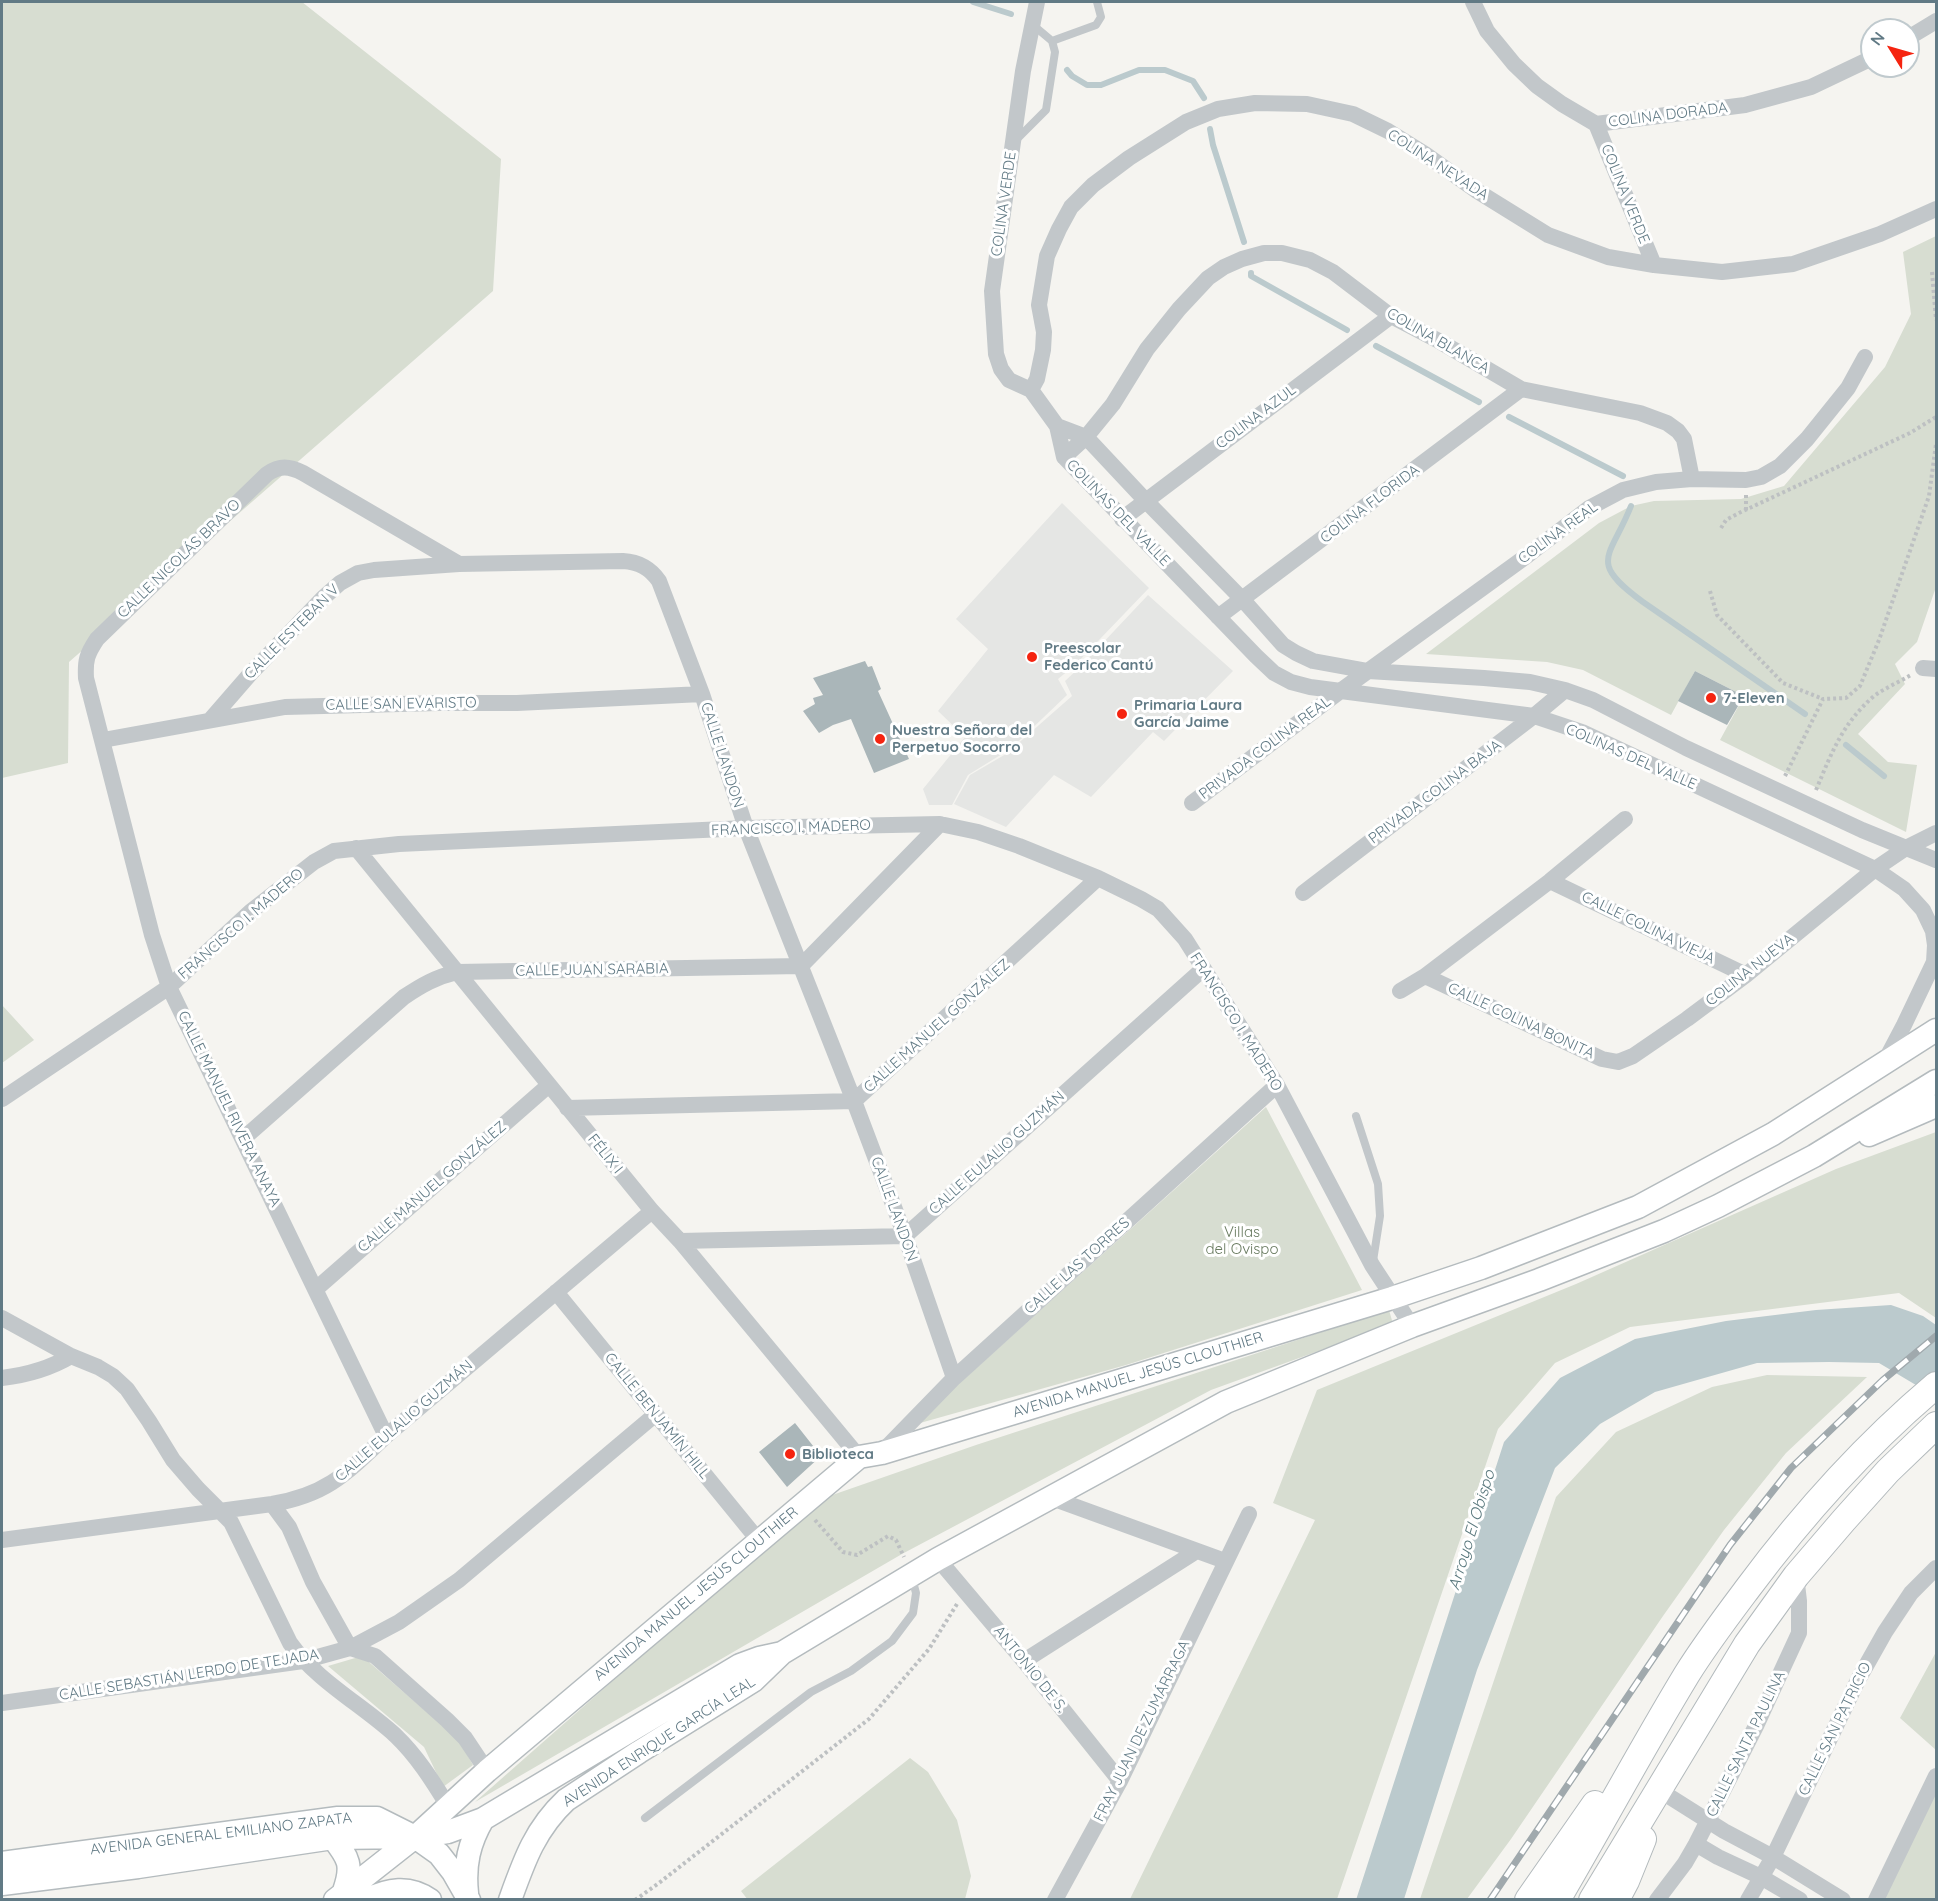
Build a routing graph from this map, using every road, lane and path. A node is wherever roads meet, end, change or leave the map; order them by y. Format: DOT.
graph roads {
  1 [pos="1037,2"];
  2 [pos="1096,2"];
  3 [pos="1473,2"];
  4 [pos="1936,21"];
  5 [pos="1033,25"];
  6 [pos="1920,31"];
  7 [pos="1052,41"];
  8 [pos="1860,64"];
  9 [pos="1596,124"];
  10 [pos="1012,144"];
  11 [pos="1936,209"];
  12 [pos="1654,265"];
  13 [pos="1932,272"];
  14 [pos="1391,316"];
  15 [pos="1936,320"];
  16 [pos="1865,357"];
  17 [pos="1521,389"];
  18 [pos="1031,390"];
  19 [pos="1936,417"];
  20 [pos="1057,426"];
  21 [pos="1086,437"];
  22 [pos="1936,444"];
  23 [pos="1064,457"];
  24 [pos="1692,479"];
  25 [pos="1146,501"];
  26 [pos="1122,519"];
  27 [pos="1721,528"];
  28 [pos="459,564"];
  29 [pos="1710,591"];
  30 [pos="1243,600"];
  31 [pos="1218,617"];
  32 [pos="85,662"];
  33 [pos="1930,668"];
  34 [pos="1368,671"];
  35 [pos="1565,690"];
  36 [pos="1338,692"];
  37 [pos="702,694"];
  38 [pos="1823,699"];
  39 [pos="1534,716"];
  40 [pos="211,719"];
  41 [pos="102,740"];
  42 [pos="1778,790"];
  43 [pos="1192,803"];
  44 [pos="1810,805"];
  45 [pos="1625,819"];
  46 [pos="940,824"];
  47 [pos="746,828"];
  48 [pos="1936,833"];
  49 [pos="356,848"];
  50 [pos="1906,848"];
  51 [pos="1936,860"];
  52 [pos="1875,869"];
  53 [pos="1098,878"];
  54 [pos="1550,881"];
  55 [pos="1303,893"];
  56 [pos="1935,963"];
  57 [pos="801,966"];
  58 [pos="1203,969"];
  59 [pos="457,972"];
  60 [pos="1746,975"];
  61 [pos="1425,976"];
  62 [pos="169,987"];
  63 [pos="1400,992"];
  64 [pos="1936,1030"];
  65 [pos="1618,1062"];
  66 [pos="1884,1063"];
  67 [pos="1936,1081"];
  68 [pos="549,1085"];
  69 [pos="1277,1085"];
  70 [pos="2,1099"];
  71 [pos="854,1101"];
  72 [pos="1936,1106"];
  73 [pos="567,1108"];
  74 [pos="1356,1116"];
  75 [pos="244,1138"];
  76 [pos="1814,1156"];
  77 [pos="652,1212"];
  78 [pos="905,1236"];
  79 [pos="680,1241"];
  80 [pos="1372,1265"];
  81 [pos="315,1289"];
  82 [pos="556,1292"];
  83 [pos="1392,1298"];
  84 [pos="2,1318"];
  85 [pos="1412,1326"];
  86 [pos="71,1356"];
  87 [pos="2,1378"];
  88 [pos="954,1378"];
  89 [pos="1936,1385"];
  90 [pos="656,1414"];
  91 [pos="1934,1426"];
  92 [pos="386,1436"];
  93 [pos="882,1453"];
  94 [pos="859,1456"];
  95 [pos="1049,1497"];
  96 [pos="272,1504"];
  97 [pos="801,1505"];
  98 [pos="221,1511"];
  99 [pos="1249,1514"];
  100 [pos="2,1540"];
  101 [pos="759,1540"];
  102 [pos="1195,1552"];
  103 [pos="938,1559"];
  104 [pos="1225,1561"];
  105 [pos="1936,1568"];
  106 [pos="911,1574"];
  107 [pos="1796,1576"];
  108 [pos="964,1590"];
  109 [pos="350,1648"];
  110 [pos="782,1653"];
  111 [pos="303,1661"];
  112 [pos="1024,1661"];
  113 [pos="2,1702"];
  114 [pos="1648,1742"];
  115 [pos="487,1771"];
  116 [pos="1936,1776"];
  117 [pos="1120,1781"];
  118 [pos="1657,1793"];
  119 [pos="448,1806"];
  120 [pos="645,1818"];
  121 [pos="483,1819"];
  122 [pos="1709,1820"];
  123 [pos="415,1837"];
  124 [pos="333,1838"];
  125 [pos="1696,1844"];
  126 [pos="1773,1857"];
  127 [pos="2,1863"];
  128 [pos="1761,1877"];
  129 [pos="2,1884"];
  130 [pos="340,1895"];
  131 [pos="468,1897"];
  132 [pos="366,1899"];
  133 [pos="430,1899"];
  134 [pos="510,1899"];
  135 [pos="635,1899"];
  136 [pos="1055,1899"];
  137 [pos="1527,1899"];
  138 [pos="1557,1899"];
  139 [pos="1592,1899"];
  140 [pos="1616,1899"];
  141 [pos="1657,1899"];
  142 [pos="1748,1899"];
  143 [pos="1800,1899"];
  144 [pos="1843,1899"];
  145 [pos="1876,1899"];
  1 -- 5 [label="street, COLINA VERDE"];
  2 -- 7 [label="lane"];
  3 -- 9 [label="street, COLINA DORADA"];
  4 -- 6 [label="street"];
  5 -- 7 [label="lane"];
  5 -- 10 [label="street, COLINA VERDE"];
  7 -- 10 [label="lane"];
  8 -- 9 [label="street, COLINA DORADA"];
  9 -- 12 [label="street, COLINA VERDE"];
  10 -- 18 [label="street, COLINA VERDE"];
  11 -- 12 [label="street, COLINA NEVADA"];
  12 -- 18 [label="street, COLINA NEVADA"];
  13 -- 15 [label="path"];
  14 -- 17 [label="street, COLINA BLANCA"];
  14 -- 21 [label="street, COLINA BLANCA"];
  14 -- 25 [label="street, COLINA AZUL"];
  16 -- 24 [label="street, COLINA REAL"];
  17 -- 24 [label="street, COLINA BLANCA"];
  17 -- 30 [label="street, COLINA FLORIDA"];
  18 -- 20 [label="street"];
  19 -- 27 [label="path"];
  20 -- 21 [label="street, COLINAS DEL VALLE"];
  20 -- 23 [label="street, COLINAS DEL VALLE"];
  21 -- 23 [label="street, COLINA BLANCA"];
  21 -- 25 [label="street, COLINAS DEL VALLE"];
  22 -- 38 [label="path"];
  23 -- 26 [label="street, COLINAS DEL VALLE"];
  24 -- 34 [label="street, COLINA REAL"];
  25 -- 26 [label="street, COLINA AZUL"];
  25 -- 30 [label="street, COLINAS DEL VALLE"];
  26 -- 31 [label="street, COLINAS DEL VALLE"];
  28 -- 32 [label="street, CALLE NICOLÁS BRAVO"];
  28 -- 37 [label="street, CALLE LANDON"];
  28 -- 40 [label="street, CALLE ESTEBAN V"];
  29 -- 38 [label="path"];
  30 -- 31 [label="street, COLINA FLORIDA"];
  30 -- 34 [label="street, COLINAS DEL VALLE"];
  31 -- 36 [label="street, COLINAS DEL VALLE"];
  32 -- 41 [label="street, CALLE MANUEL RIVERA ANAYA"];
  33 -- 44 [label="path"];
  34 -- 35 [label="street, COLINAS DEL VALLE"];
  34 -- 36 [label="street, COLINA REAL"];
  35 -- 39 [label="street, PRIVADA COLINA BAJA"];
  35 -- 42 [label="street, COLINAS DEL VALLE"];
  36 -- 39 [label="street, COLINAS DEL VALLE"];
  36 -- 43 [label="street, PRIVADA COLINA REAL"];
  37 -- 40 [label="street, CALLE SAN EVARISTO"];
  37 -- 47 [label="street, CALLE LANDON"];
  38 -- 42 [label="path"];
  39 -- 52 [label="street, COLINAS DEL VALLE"];
  39 -- 55 [label="street, PRIVADA COLINA BAJA"];
  40 -- 41 [label="street, CALLE SAN EVARISTO"];
  41 -- 62 [label="street, CALLE MANUEL RIVERA ANAYA"];
  42 -- 44 [label="street, COLINAS DEL VALLE"];
  44 -- 50 [label="street, COLINAS DEL VALLE"];
  45 -- 54 [label="street"];
  46 -- 47 [label="street, FRANCISCO I. MADERO"];
  46 -- 53 [label="street, FRANCISCO I. MADERO"];
  46 -- 57 [label="street"];
  47 -- 49 [label="street, FRANCISCO I. MADERO"];
  47 -- 57 [label="street, CALLE LANDON"];
  48 -- 50 [label="street, COLINA NUEVA"];
  49 -- 59 [label="street, FÉLIX I"];
  49 -- 62 [label="street, FRANCISCO I. MADERO"];
  50 -- 51 [label="street, COLINAS DEL VALLE"];
  50 -- 52 [label="street, COLINA NUEVA"];
  52 -- 56 [label="street, COLINAS DEL VALLE"];
  52 -- 60 [label="street, COLINA NUEVA"];
  53 -- 58 [label="street, FRANCISCO I. MADERO"];
  53 -- 71 [label="street, CALLE MANUEL GONZÁLEZ"];
  54 -- 60 [label="street, CALLE COLINA VIEJA"];
  54 -- 61 [label="street"];
  56 -- 66 [label="street, COLINAS DEL VALLE"];
  57 -- 59 [label="street, CALLE JUAN SARABIA"];
  57 -- 71 [label="street, CALLE LANDON"];
  58 -- 69 [label="street, FRANCISCO I. MADERO"];
  58 -- 78 [label="street, CALLE EULALIO GUZMÁN"];
  59 -- 68 [label="street, FÉLIX I"];
  59 -- 75 [label="street, CALLE JUAN SARABIA"];
  60 -- 65 [label="street, COLINA NUEVA"];
  61 -- 63 [label="street"];
  61 -- 65 [label="street, CALLE COLINA BONITA"];
  62 -- 70 [label="street, FRANCISCO I. MADERO"];
  62 -- 75 [label="street, CALLE MANUEL RIVERA ANAYA"];
  64 -- 66 [label="street, AVENIDA MANUEL JESÚS CLOUTHIER"];
  66 -- 83 [label="street, AVENIDA MANUEL JESÚS CLOUTHIER"];
  67 -- 76 [label="street, AVENIDA MANUEL JESÚS CLOUTHIER"];
  68 -- 73 [label="street, FÉLIX I"];
  68 -- 81 [label="street, CALLE MANUEL GONZÁLEZ"];
  69 -- 80 [label="street, FRANCISCO I. MADERO"];
  69 -- 88 [label="street, CALLE LAS TORRES"];
  71 -- 73 [label="street, CALLE MANUEL GONZÁLEZ"];
  71 -- 78 [label="street, CALLE LANDON"];
  72 -- 76 [label="street"];
  73 -- 77 [label="street, FÉLIX I"];
  74 -- 80 [label="lane"];
  75 -- 81 [label="street, CALLE MANUEL RIVERA ANAYA"];
  76 -- 85 [label="street, AVENIDA MANUEL JESÚS CLOUTHIER"];
  77 -- 79 [label="street, FÉLIX I"];
  77 -- 82 [label="street, CALLE EULALIO GUZMÁN"];
  78 -- 79 [label="street"];
  78 -- 88 [label="street, CALLE LANDON"];
  79 -- 94 [label="street, FÉLIX I"];
  80 -- 83 [label="street, FRANCISCO I. MADERO"];
  81 -- 92 [label="street, CALLE MANUEL RIVERA ANAYA"];
  82 -- 90 [label="street, CALLE BENJAMÍN HILL"];
  82 -- 92 [label="street, CALLE EULALIO GUZMÁN"];
  83 -- 85 [label="street, FRANCISCO I. MADERO"];
  83 -- 93 [label="street, AVENIDA MANUEL JESÚS CLOUTHIER"];
  84 -- 86 [label="street"];
  85 -- 95 [label="street, AVENIDA MANUEL JESÚS CLOUTHIER"];
  86 -- 87 [label="street"];
  86 -- 98 [label="street"];
  88 -- 93 [label="street, CALLE LAS TORRES"];
  89 -- 114 [label="main road"];
  90 -- 101 [label="street, CALLE BENJAMÍN HILL"];
  90 -- 109 [label="street, CALLE SEBASTIÁN LERDO DE TEJADA"];
  91 -- 107 [label="main road"];
  92 -- 96 [label="street, CALLE EULALIO GUZMÁN"];
  93 -- 94 [label="street, AVENIDA MANUEL JESÚS CLOUTHIER"];
  94 -- 97 [label="street, AVENIDA MANUEL JESÚS CLOUTHIER"];
  95 -- 102 [label="street"];
  95 -- 103 [label="street, AVENIDA MANUEL JESÚS CLOUTHIER"];
  96 -- 98 [label="street, CALLE EULALIO GUZMÁN"];
  96 -- 109 [label="street"];
  97 -- 101 [label="street, AVENIDA MANUEL JESÚS CLOUTHIER"];
  97 -- 106 [label="path"];
  98 -- 100 [label="street, CALLE EULALIO GUZMÁN"];
  98 -- 111 [label="street"];
  99 -- 104 [label="street, FRAY JUAN DE ZUMÁRRAGA"];
  101 -- 115 [label="street, AVENIDA MANUEL JESÚS CLOUTHIER"];
  102 -- 104 [label="street"];
  102 -- 112 [label="street"];
  103 -- 106 [label="street, AVENIDA MANUEL JESÚS CLOUTHIER"];
  103 -- 108 [label="street, ANTONIO DE S."];
  104 -- 117 [label="street, FRAY JUAN DE ZUMÁRRAGA"];
  105 -- 126 [label="street, CALLE SAN PATRICIO"];
  106 -- 110 [label="street, AVENIDA MANUEL JESÚS CLOUTHIER"];
  106 -- 120 [label="lane"];
  107 -- 118 [label="main road"];
  107 -- 122 [label="street, CALLE SANTA PAULINA"];
  108 -- 112 [label="street, ANTONIO DE S."];
  108 -- 135 [label="path"];
  109 -- 111 [label="street, CALLE SEBASTIÁN LERDO DE TEJADA"];
  109 -- 115 [label="street"];
  110 -- 121 [label="street, AVENIDA MANUEL JESÚS CLOUTHIER"];
  110 -- 134 [label="street, AVENIDA ENRIQUE GARCÍA LEAL"];
  111 -- 113 [label="street, CALLE SEBASTIÁN LERDO DE TEJADA"];
  111 -- 119 [label="street"];
  112 -- 117 [label="street, ANTONIO DE S."];
  114 -- 137 [label="main road"];
  114 -- 138 [label="main road"];
  115 -- 119 [label="street, AVENIDA MANUEL JESÚS CLOUTHIER"];
  116 -- 145 [label="street"];
  117 -- 136 [label="street, FRAY JUAN DE ZUMÁRRAGA"];
  118 -- 122 [label="street"];
  118 -- 139 [label="main road"];
  118 -- 140 [label="main road"];
  119 -- 123 [label="street, AVENIDA MANUEL JESÚS CLOUTHIER"];
  121 -- 123 [label="street, AVENIDA MANUEL JESÚS CLOUTHIER"];
  121 -- 131 [label="street"];
  122 -- 125 [label="street, CALLE SANTA PAULINA"];
  122 -- 126 [label="street"];
  123 -- 124 [label="street, AVENIDA GENERAL EMILIANO ZAPATA"];
  123 -- 127 [label="street, AVENIDA GENERAL EMILIANO ZAPATA"];
  123 -- 130 [label="street, AVENIDA MANUEL JESÚS CLOUTHIER"];
  123 -- 131 [label="street"];
  124 -- 129 [label="street, AVENIDA GENERAL EMILIANO ZAPATA"];
  124 -- 130 [label="street"];
  125 -- 128 [label="street"];
  125 -- 141 [label="street, CALLE SANTA PAULINA"];
  126 -- 128 [label="street, CALLE SAN PATRICIO"];
  126 -- 144 [label="street"];
  128 -- 142 [label="street, CALLE SAN PATRICIO"];
  128 -- 143 [label="street"];
  132 -- 133 [label="street"];
}
